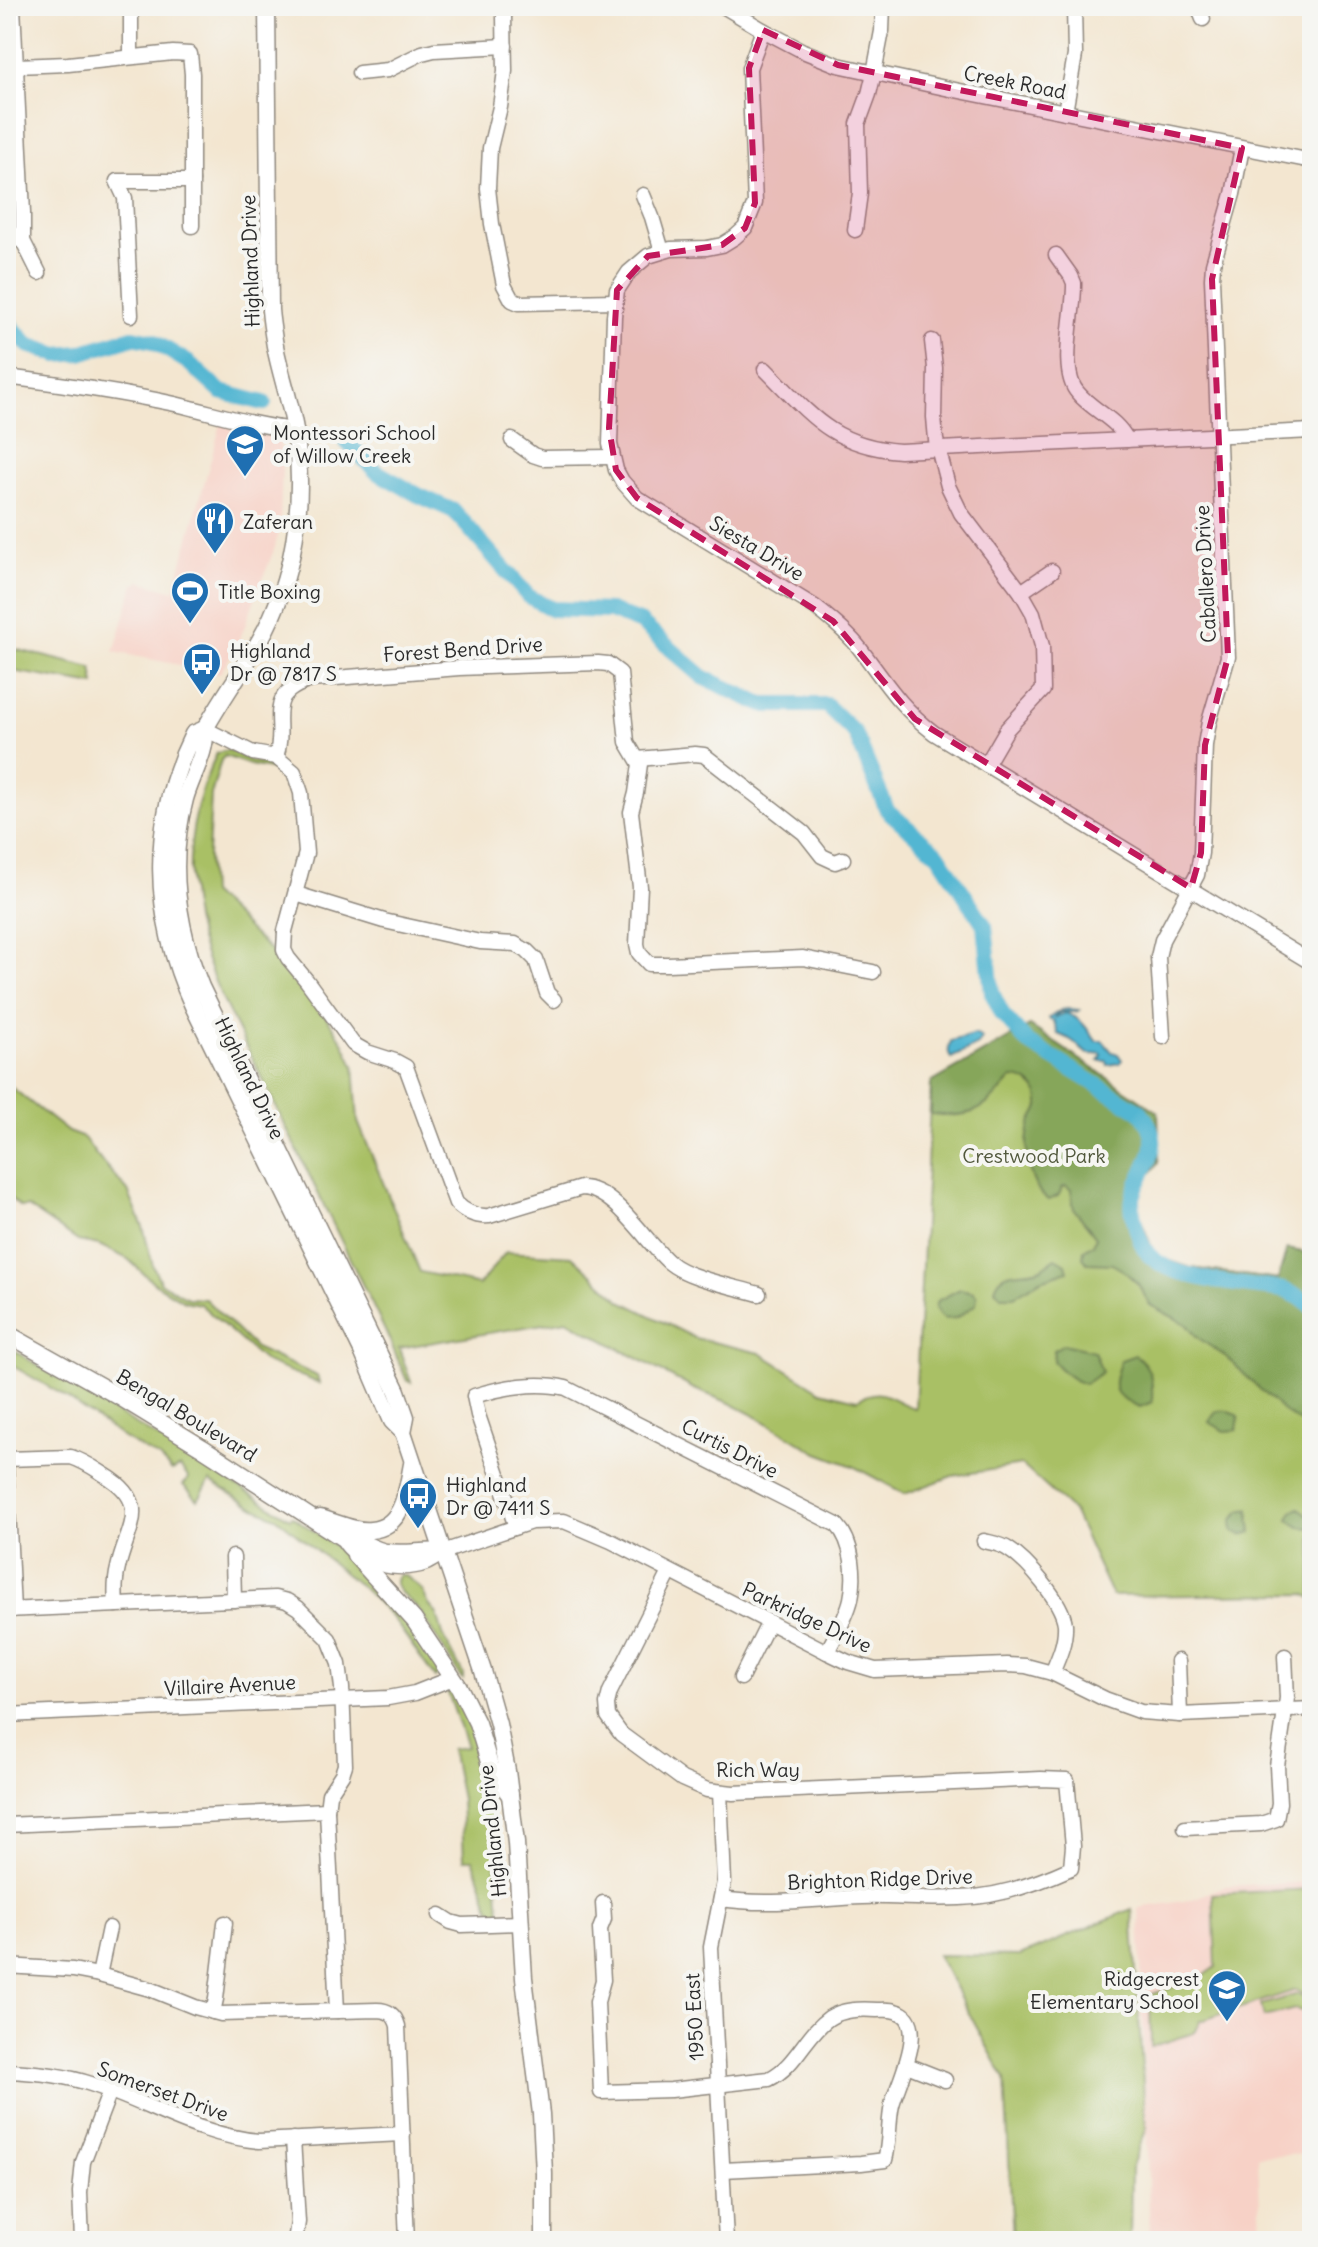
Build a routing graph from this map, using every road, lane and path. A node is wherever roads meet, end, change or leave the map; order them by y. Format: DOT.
graph roads {
  1 [pos="13,6"];
  2 [pos="131,6"];
  3 [pos="267,6"];
  4 [pos="506,6"];
  5 [pos="723,6"];
  6 [pos="883,6"];
  7 [pos="1074,6"];
  8 [pos="763,30"];
  9 [pos="505,46"];
  10 [pos="131,57"];
  11 [pos="16,66"];
  12 [pos="359,73"];
  13 [pos="874,73"];
  14 [pos="1065,112"];
  15 [pos="1242,148"];
  16 [pos="1312,161"];
  17 [pos="192,181"];
  18 [pos="643,195"];
  19 [pos="192,226"];
  20 [pos="855,230"];
  21 [pos="6,237"];
  22 [pos="23,241"];
  23 [pos="662,251"];
  24 [pos="1056,255"];
  25 [pos="39,273"];
  26 [pos="615,301"];
  27 [pos="131,315"];
  28 [pos="932,341"];
  29 [pos="765,369"];
  30 [pos="6,377"];
  31 [pos="295,430"];
  32 [pos="1312,431"];
  33 [pos="1218,436"];
  34 [pos="512,440"];
  35 [pos="1127,440"];
  36 [pos="937,449"];
  37 [pos="611,457"];
  38 [pos="1052,571"];
  39 [pos="1021,592"];
  40 [pos="205,729"];
  41 [pos="276,757"];
  42 [pos="638,759"];
  43 [pos="986,765"];
  44 [pos="843,859"];
  45 [pos="1191,888"];
  46 [pos="296,894"];
  47 [pos="1312,963"];
  48 [pos="873,972"];
  49 [pos="554,1000"];
  50 [pos="1163,1037"];
  51 [pos="759,1294"];
  52 [pos="6,1333"];
  53 [pos="6,1459"];
  54 [pos="413,1462"];
  55 [pos="6,1466"];
  56 [pos="309,1515"];
  57 [pos="516,1527"];
  58 [pos="984,1541"];
  59 [pos="346,1544"];
  60 [pos="443,1552"];
  61 [pos="233,1557"];
  62 [pos="670,1572"];
  63 [pos="234,1600"];
  64 [pos="116,1605"];
  65 [pos="10,1610"];
  66 [pos="769,1622"];
  67 [pos="827,1652"];
  68 [pos="1285,1656"];
  69 [pos="1178,1661"];
  70 [pos="1052,1673"];
  71 [pos="453,1678"];
  72 [pos="741,1678"];
  73 [pos="342,1700"];
  74 [pos="1312,1709"];
  75 [pos="1285,1710"];
  76 [pos="6,1715"];
  77 [pos="1180,1715"];
  78 [pos="720,1792"];
  79 [pos="511,1796"];
  80 [pos="1071,1807"];
  81 [pos="327,1810"];
  82 [pos="6,1825"];
  83 [pos="1185,1828"];
  84 [pos="721,1899"];
  85 [pos="603,1903"];
  86 [pos="440,1915"];
  87 [pos="225,1923"];
  88 [pos="521,1923"];
  89 [pos="109,1928"];
  90 [pos="6,1966"];
  91 [pos="99,1975"];
  92 [pos="337,2011"];
  93 [pos="213,2012"];
  94 [pos="907,2065"];
  95 [pos="6,2071"];
  96 [pos="945,2080"];
  97 [pos="718,2083"];
  98 [pos="110,2091"];
  99 [pos="403,2134"];
  100 [pos="293,2139"];
  101 [pos="723,2170"];
  102 [pos="82,2241"];
  103 [pos="295,2241"];
  104 [pos="407,2241"];
  105 [pos="544,2241"];
  106 [pos="726,2241"];
  1 -- 11 [label="street"];
  2 -- 10 [label="street"];
  3 -- 31 [label="main road, Highland Drive"];
  4 -- 9 [label="street"];
  5 -- 8 [label="street, Creek Road"];
  6 -- 13 [label="street"];
  7 -- 14 [label="street"];
  8 -- 13 [label="street, Creek Road"];
  8 -- 23 [label="street, Siesta Drive"];
  9 -- 12 [label="street"];
  9 -- 26 [label="street"];
  10 -- 11 [label="street"];
  10 -- 17 [label="street"];
  11 -- 22 [label="street"];
  13 -- 14 [label="street, Creek Road"];
  13 -- 20 [label="street"];
  14 -- 15 [label="street, Creek Road"];
  15 -- 16 [label="street, Creek Road"];
  15 -- 33 [label="street, Caballero Drive"];
  17 -- 19 [label="street"];
  17 -- 27 [label="street"];
  18 -- 23 [label="street"];
  21 -- 22 [label="street"];
  22 -- 25 [label="street"];
  23 -- 26 [label="street, Siesta Drive"];
  24 -- 35 [label="street"];
  26 -- 37 [label="street, Siesta Drive"];
  28 -- 36 [label="street"];
  29 -- 36 [label="street"];
  30 -- 31 [label="street"];
  31 -- 40 [label="main road, Highland Drive"];
  32 -- 33 [label="street"];
  33 -- 35 [label="street"];
  33 -- 45 [label="street, Caballero Drive"];
  34 -- 37 [label="street"];
  35 -- 36 [label="street"];
  36 -- 39 [label="street"];
  37 -- 43 [label="street, Siesta Drive"];
  38 -- 39 [label="street"];
  39 -- 43 [label="street"];
  40 -- 41 [label="street"];
  40 -- 54 [label="main road, Highland Drive"];
  41 -- 42 [label="street, Forest Bend Drive"];
  41 -- 46 [label="street"];
  42 -- 44 [label="street"];
  42 -- 48 [label="street, Forest Bend Drive"];
  43 -- 45 [label="street, Siesta Drive"];
  45 -- 47 [label="street, Siesta Drive"];
  45 -- 50 [label="street, Caballero Drive"];
  46 -- 49 [label="street"];
  46 -- 51 [label="street"];
  52 -- 56 [label="main road, Bengal Boulevard"];
  53 -- 64 [label="street"];
  54 -- 56 [label="main road"];
  54 -- 60 [label="main road, Highland Drive"];
  55 -- 65 [label="street"];
  56 -- 59 [label="main road, Bengal Boulevard"];
  57 -- 60 [label="street, Parkridge Drive"];
  57 -- 62 [label="street, Parkridge Drive"];
  57 -- 67 [label="street, Curtis Drive"];
  58 -- 70 [label="street"];
  59 -- 60 [label="main road, Bengal Boulevard"];
  59 -- 71 [label="main road"];
  60 -- 79 [label="main road, Highland Drive"];
  61 -- 63 [label="street"];
  62 -- 66 [label="street, Parkridge Drive"];
  62 -- 78 [label="street, Rich Way"];
  63 -- 64 [label="street"];
  63 -- 73 [label="street"];
  64 -- 65 [label="street"];
  66 -- 67 [label="street, Parkridge Drive"];
  66 -- 72 [label="street"];
  67 -- 70 [label="street, Parkridge Drive"];
  68 -- 75 [label="street"];
  69 -- 77 [label="street"];
  70 -- 77 [label="street, Parkridge Drive"];
  71 -- 73 [label="street, Villaire Avenue"];
  71 -- 79 [label="main road"];
  73 -- 76 [label="street, Villaire Avenue"];
  73 -- 81 [label="street"];
  74 -- 75 [label="street, Parkridge Drive"];
  75 -- 77 [label="street, Parkridge Drive"];
  75 -- 83 [label="street"];
  78 -- 80 [label="street, Rich Way"];
  78 -- 84 [label="street, 1950 East"];
  79 -- 88 [label="main road, Highland Drive"];
  80 -- 84 [label="street, Brighton Ridge Drive"];
  81 -- 82 [label="street"];
  81 -- 92 [label="street"];
  84 -- 97 [label="street, 1950 East"];
  85 -- 97 [label="street"];
  86 -- 88 [label="street"];
  87 -- 93 [label="street"];
  88 -- 105 [label="main road, Highland Drive"];
  89 -- 91 [label="street"];
  90 -- 91 [label="street"];
  91 -- 93 [label="street"];
  92 -- 93 [label="street"];
  92 -- 99 [label="street"];
  94 -- 96 [label="street"];
  94 -- 97 [label="street"];
  94 -- 101 [label="street"];
  95 -- 98 [label="street, Somerset Drive"];
  97 -- 101 [label="street, 1950 East"];
  98 -- 100 [label="street, Somerset Drive"];
  98 -- 102 [label="street"];
  99 -- 100 [label="street, Somerset Drive"];
  99 -- 104 [label="street"];
  100 -- 103 [label="street"];
  101 -- 106 [label="street, 1950 East"];
}
